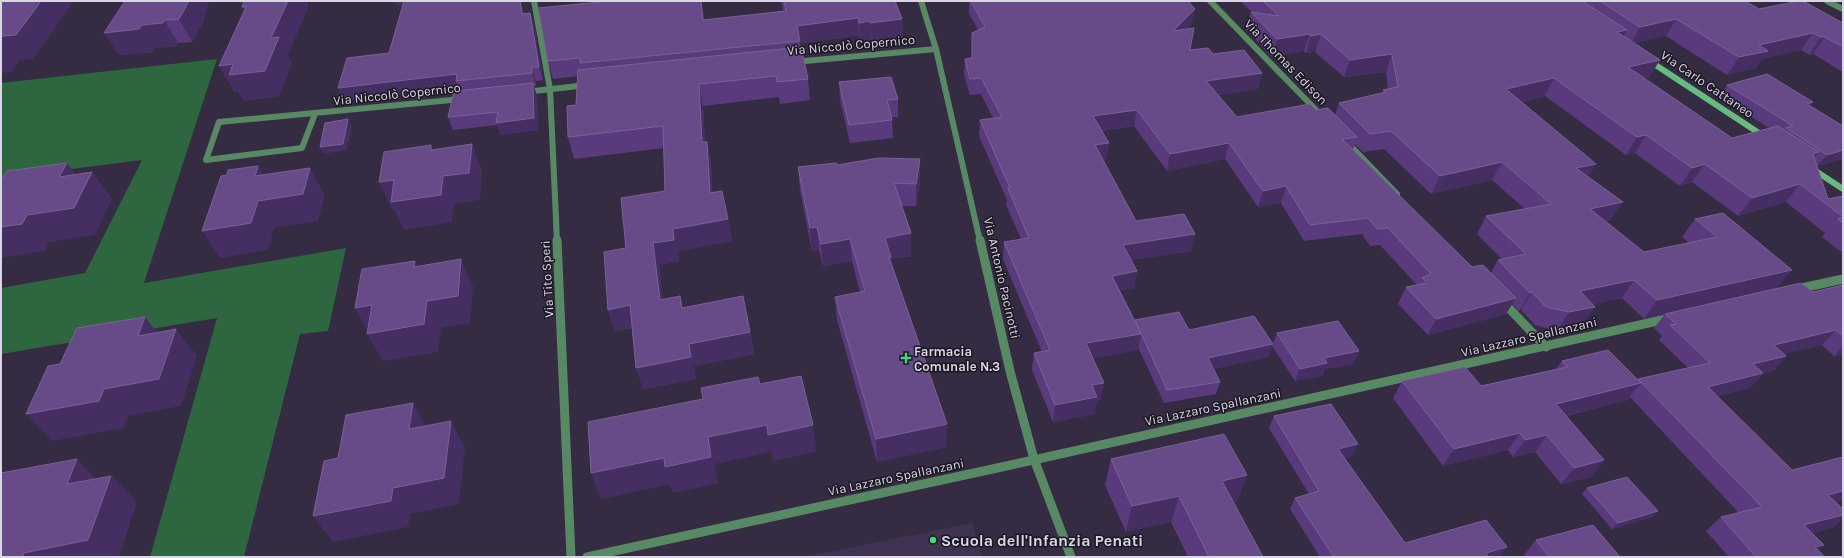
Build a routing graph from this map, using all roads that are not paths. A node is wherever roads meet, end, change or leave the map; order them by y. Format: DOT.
graph roads {
  1 [pos="534,1"];
  2 [pos="921,1"];
  3 [pos="1210,1"];
  4 [pos="1827,1"];
  5 [pos="1843,9"];
  6 [pos="936,49"];
  7 [pos="1642,56"];
  8 [pos="790,63"];
  9 [pos="597,84"];
  10 [pos="550,90"];
  11 [pos="519,93"];
  12 [pos="472,98"];
  13 [pos="315,114"];
  14 [pos="1320,114"];
  15 [pos="1342,137"];
  16 [pos="1772,142"];
  17 [pos="1804,164"];
  18 [pos="1843,189"];
  19 [pos="1403,200"];
  20 [pos="1843,278"];
  21 [pos="1790,291"];
  22 [pos="1496,296"];
  23 [pos="1683,315"];
  24 [pos="1546,347"];
  25 [pos="1034,459"];
  26 [pos="571,557"];
  27 [pos="587,557"];
  28 [pos="1071,557"];
  1 -- 10 [label="street, Via Tito Speri"];
  2 -- 6 [label="street, Via Antonio Pacinotti"];
  3 -- 14 [label="street, Via Thomas Edison"];
  4 -- 5 [label="street"];
  6 -- 8 [label="street, Via Niccolò Copernico"];
  6 -- 25 [label="street, Via Antonio Pacinotti"];
  7 -- 16 [label="street, Via Carlo Cattaneo"];
  9 -- 10 [label="street"];
  10 -- 11 [label="street"];
  10 -- 26 [label="street, Via Tito Speri"];
  12 -- 13 [label="street, Via Niccolò Copernico"];
  13 -- 13 [label="street, Via Niccolò Copernico"];
  15 -- 19 [label="street"];
  17 -- 18 [label="street"];
  20 -- 21 [label="street"];
  22 -- 24 [label="street"];
  23 -- 24 [label="street, Via Lazzaro Spallanzani"];
  24 -- 25 [label="street, Via Lazzaro Spallanzani"];
  25 -- 27 [label="street, Via Lazzaro Spallanzani"];
  25 -- 28 [label="street, Via Antonio Pacinotti"];
}
